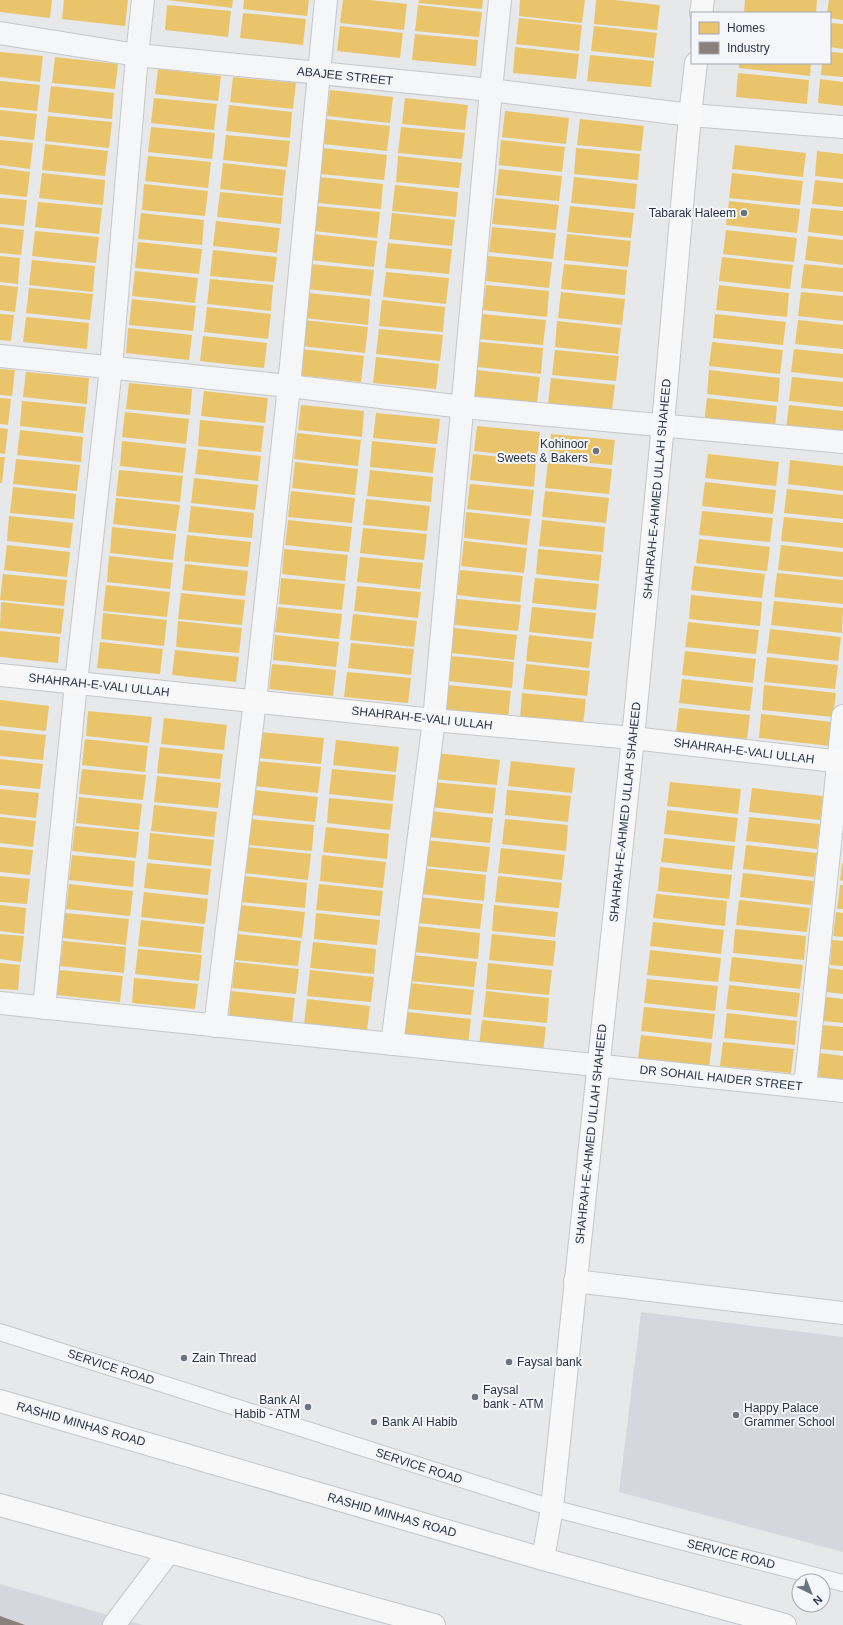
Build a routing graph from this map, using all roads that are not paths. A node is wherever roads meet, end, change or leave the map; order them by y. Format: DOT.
graph roads {
  1 [pos="143,0"];
  2 [pos="326,0"];
  3 [pos="500,0"];
  4 [pos="703,0"];
  5 [pos="702,12"];
  6 [pos="0,33"];
  7 [pos="137,55"];
  8 [pos="696,64"];
  9 [pos="319,73"];
  10 [pos="491,90"];
  11 [pos="690,115"];
  12 [pos="843,127"];
  13 [pos="0,356"];
  14 [pos="111,368"];
  15 [pos="289,386"];
  16 [pos="463,408"];
  17 [pos="663,424"];
  18 [pos="843,442"];
  19 [pos="0,675"];
  20 [pos="76,683"];
  21 [pos="255,701"];
  22 [pos="843,716"];
  23 [pos="434,720"];
  24 [pos="633,738"];
  25 [pos="841,762"];
  26 [pos="0,1003"];
  27 [pos="44,1008"];
  28 [pos="215,1026"];
  29 [pos="392,1044"];
  30 [pos="599,1065"];
  31 [pos="805,1087"];
  32 [pos="843,1091"];
  33 [pos="575,1281"];
  34 [pos="843,1312"];
  35 [pos="0,1332"];
  36 [pos="0,1401"];
  37 [pos="0,1505"];
  38 [pos="552,1508"];
  39 [pos="169,1552"];
  40 [pos="543,1559"];
  41 [pos="843,1583"];
  42 [pos="114,1625"];
  43 [pos="434,1625"];
  44 [pos="786,1625"];
  1 -- 7 [label="street"];
  2 -- 9 [label="street"];
  3 -- 10 [label="street"];
  4 -- 5 [label="street"];
  6 -- 7 [label="street, ABAJEE STREET"];
  7 -- 9 [label="street, ABAJEE STREET"];
  7 -- 14 [label="street"];
  8 -- 11 [label="street, SHAHRAH-E-AHMED ULLAH SHAHEED"];
  9 -- 10 [label="street, ABAJEE STREET"];
  9 -- 15 [label="street"];
  10 -- 11 [label="street, ABAJEE STREET"];
  10 -- 16 [label="street"];
  11 -- 12 [label="street, ABAJEE STREET"];
  11 -- 17 [label="street, SHAHRAH-E-AHMED ULLAH SHAHEED"];
  13 -- 14 [label="street"];
  14 -- 15 [label="street"];
  14 -- 20 [label="street"];
  15 -- 16 [label="street"];
  15 -- 21 [label="street"];
  16 -- 17 [label="street"];
  16 -- 23 [label="street"];
  17 -- 18 [label="street"];
  17 -- 24 [label="street, SHAHRAH-E-AHMED ULLAH SHAHEED"];
  19 -- 20 [label="street, SHAHRAH-E-VALI ULLAH"];
  20 -- 21 [label="street, SHAHRAH-E-VALI ULLAH"];
  20 -- 27 [label="street"];
  21 -- 23 [label="street, SHAHRAH-E-VALI ULLAH"];
  21 -- 28 [label="street"];
  22 -- 25 [label="street"];
  23 -- 24 [label="street, SHAHRAH-E-VALI ULLAH"];
  23 -- 29 [label="street"];
  24 -- 25 [label="street, SHAHRAH-E-VALI ULLAH"];
  24 -- 30 [label="street, SHAHRAH-E-AHMED ULLAH SHAHEED"];
  25 -- 31 [label="street"];
  26 -- 27 [label="street, DR SOHAIL HAIDER STREET"];
  27 -- 28 [label="street, DR SOHAIL HAIDER STREET"];
  28 -- 29 [label="street, DR SOHAIL HAIDER STREET"];
  29 -- 30 [label="street, DR SOHAIL HAIDER STREET"];
  30 -- 31 [label="street, DR SOHAIL HAIDER STREET"];
  30 -- 33 [label="street, SHAHRAH-E-AHMED ULLAH SHAHEED"];
  31 -- 32 [label="street, DR SOHAIL HAIDER STREET"];
  33 -- 34 [label="street"];
  33 -- 38 [label="street, SHAHRAH-E-AHMED ULLAH SHAHEED"];
  35 -- 38 [label="lane, SERVICE ROAD"];
  36 -- 40 [label="street, RASHID MINHAS ROAD"];
  37 -- 39 [label="street"];
  38 -- 40 [label="street, SHAHRAH-E-AHMED ULLAH SHAHEED"];
  38 -- 41 [label="lane, SERVICE ROAD"];
  39 -- 42 [label="street"];
  39 -- 43 [label="street"];
  40 -- 44 [label="street, RASHID MINHAS ROAD"];
}
